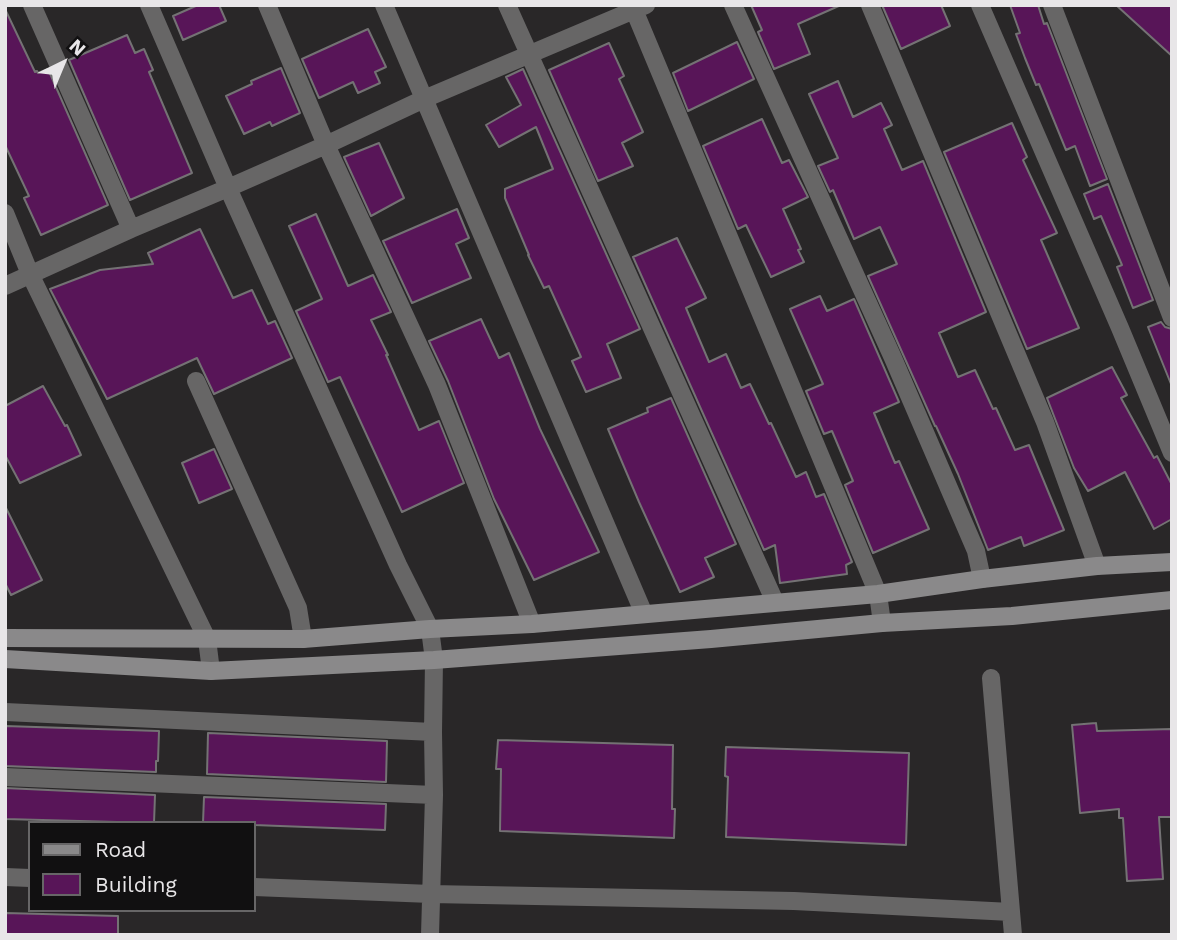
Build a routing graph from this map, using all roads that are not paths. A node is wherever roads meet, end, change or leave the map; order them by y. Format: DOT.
graph roads {
  1 [pos="32,5"];
  2 [pos="149,5"];
  3 [pos="267,5"];
  4 [pos="384,5"];
  5 [pos="507,5"];
  6 [pos="733,5"];
  7 [pos="870,5"];
  8 [pos="980,5"];
  9 [pos="1052,5"];
  10 [pos="638,7"];
  11 [pos="530,54"];
  12 [pos="424,99"];
  13 [pos="326,145"];
  14 [pos="228,188"];
  15 [pos="5,213"];
  16 [pos="131,229"];
  17 [pos="30,274"];
  18 [pos="5,286"];
  19 [pos="1172,318"];
  20 [pos="196,381"];
  21 [pos="1172,453"];
  22 [pos="1172,562"];
  23 [pos="1097,566"];
  24 [pos="982,579"];
  25 [pos="878,594"];
  26 [pos="1172,600"];
  27 [pos="775,602"];
  28 [pos="644,614"];
  29 [pos="883,623"];
  30 [pos="532,624"];
  31 [pos="430,629"];
  32 [pos="5,638"];
  33 [pos="206,639"];
  34 [pos="303,639"];
  35 [pos="5,659"];
  36 [pos="434,660"];
  37 [pos="211,671"];
  38 [pos="991,678"];
  39 [pos="5,712"];
  40 [pos="433,732"];
  41 [pos="5,777"];
  42 [pos="434,795"];
  43 [pos="5,877"];
  44 [pos="28,878"];
  45 [pos="256,887"];
  46 [pos="431,894"];
  47 [pos="1011,912"];
  48 [pos="430,935"];
  49 [pos="1013,935"];
  1 -- 16 [label="street"];
  2 -- 14 [label="street"];
  3 -- 13 [label="street"];
  4 -- 12 [label="street"];
  5 -- 11 [label="street"];
  6 -- 24 [label="street"];
  7 -- 23 [label="street"];
  8 -- 21 [label="street"];
  9 -- 19 [label="street"];
  10 -- 11 [label="street"];
  10 -- 25 [label="street"];
  11 -- 12 [label="street"];
  11 -- 27 [label="street"];
  12 -- 13 [label="street"];
  12 -- 28 [label="street"];
  13 -- 14 [label="street"];
  13 -- 30 [label="street"];
  14 -- 16 [label="street"];
  14 -- 31 [label="street"];
  15 -- 17 [label="street"];
  16 -- 17 [label="street"];
  17 -- 18 [label="street"];
  17 -- 33 [label="street"];
  20 -- 34 [label="street"];
  22 -- 23 [label="street"];
  23 -- 24 [label="street"];
  24 -- 25 [label="street"];
  25 -- 27 [label="street"];
  25 -- 29 [label="street"];
  26 -- 29 [label="street"];
  27 -- 28 [label="street"];
  28 -- 30 [label="street"];
  29 -- 36 [label="street"];
  30 -- 31 [label="street"];
  31 -- 34 [label="street"];
  31 -- 36 [label="street"];
  32 -- 33 [label="street"];
  33 -- 34 [label="street"];
  33 -- 37 [label="street"];
  35 -- 37 [label="street"];
  36 -- 37 [label="street"];
  36 -- 40 [label="street"];
  38 -- 47 [label="street"];
  39 -- 40 [label="street"];
  40 -- 42 [label="street"];
  41 -- 42 [label="street"];
  42 -- 46 [label="street"];
  43 -- 44 [label="street"];
  45 -- 46 [label="street"];
  46 -- 47 [label="street"];
  46 -- 48 [label="street"];
  47 -- 49 [label="street"];
}
